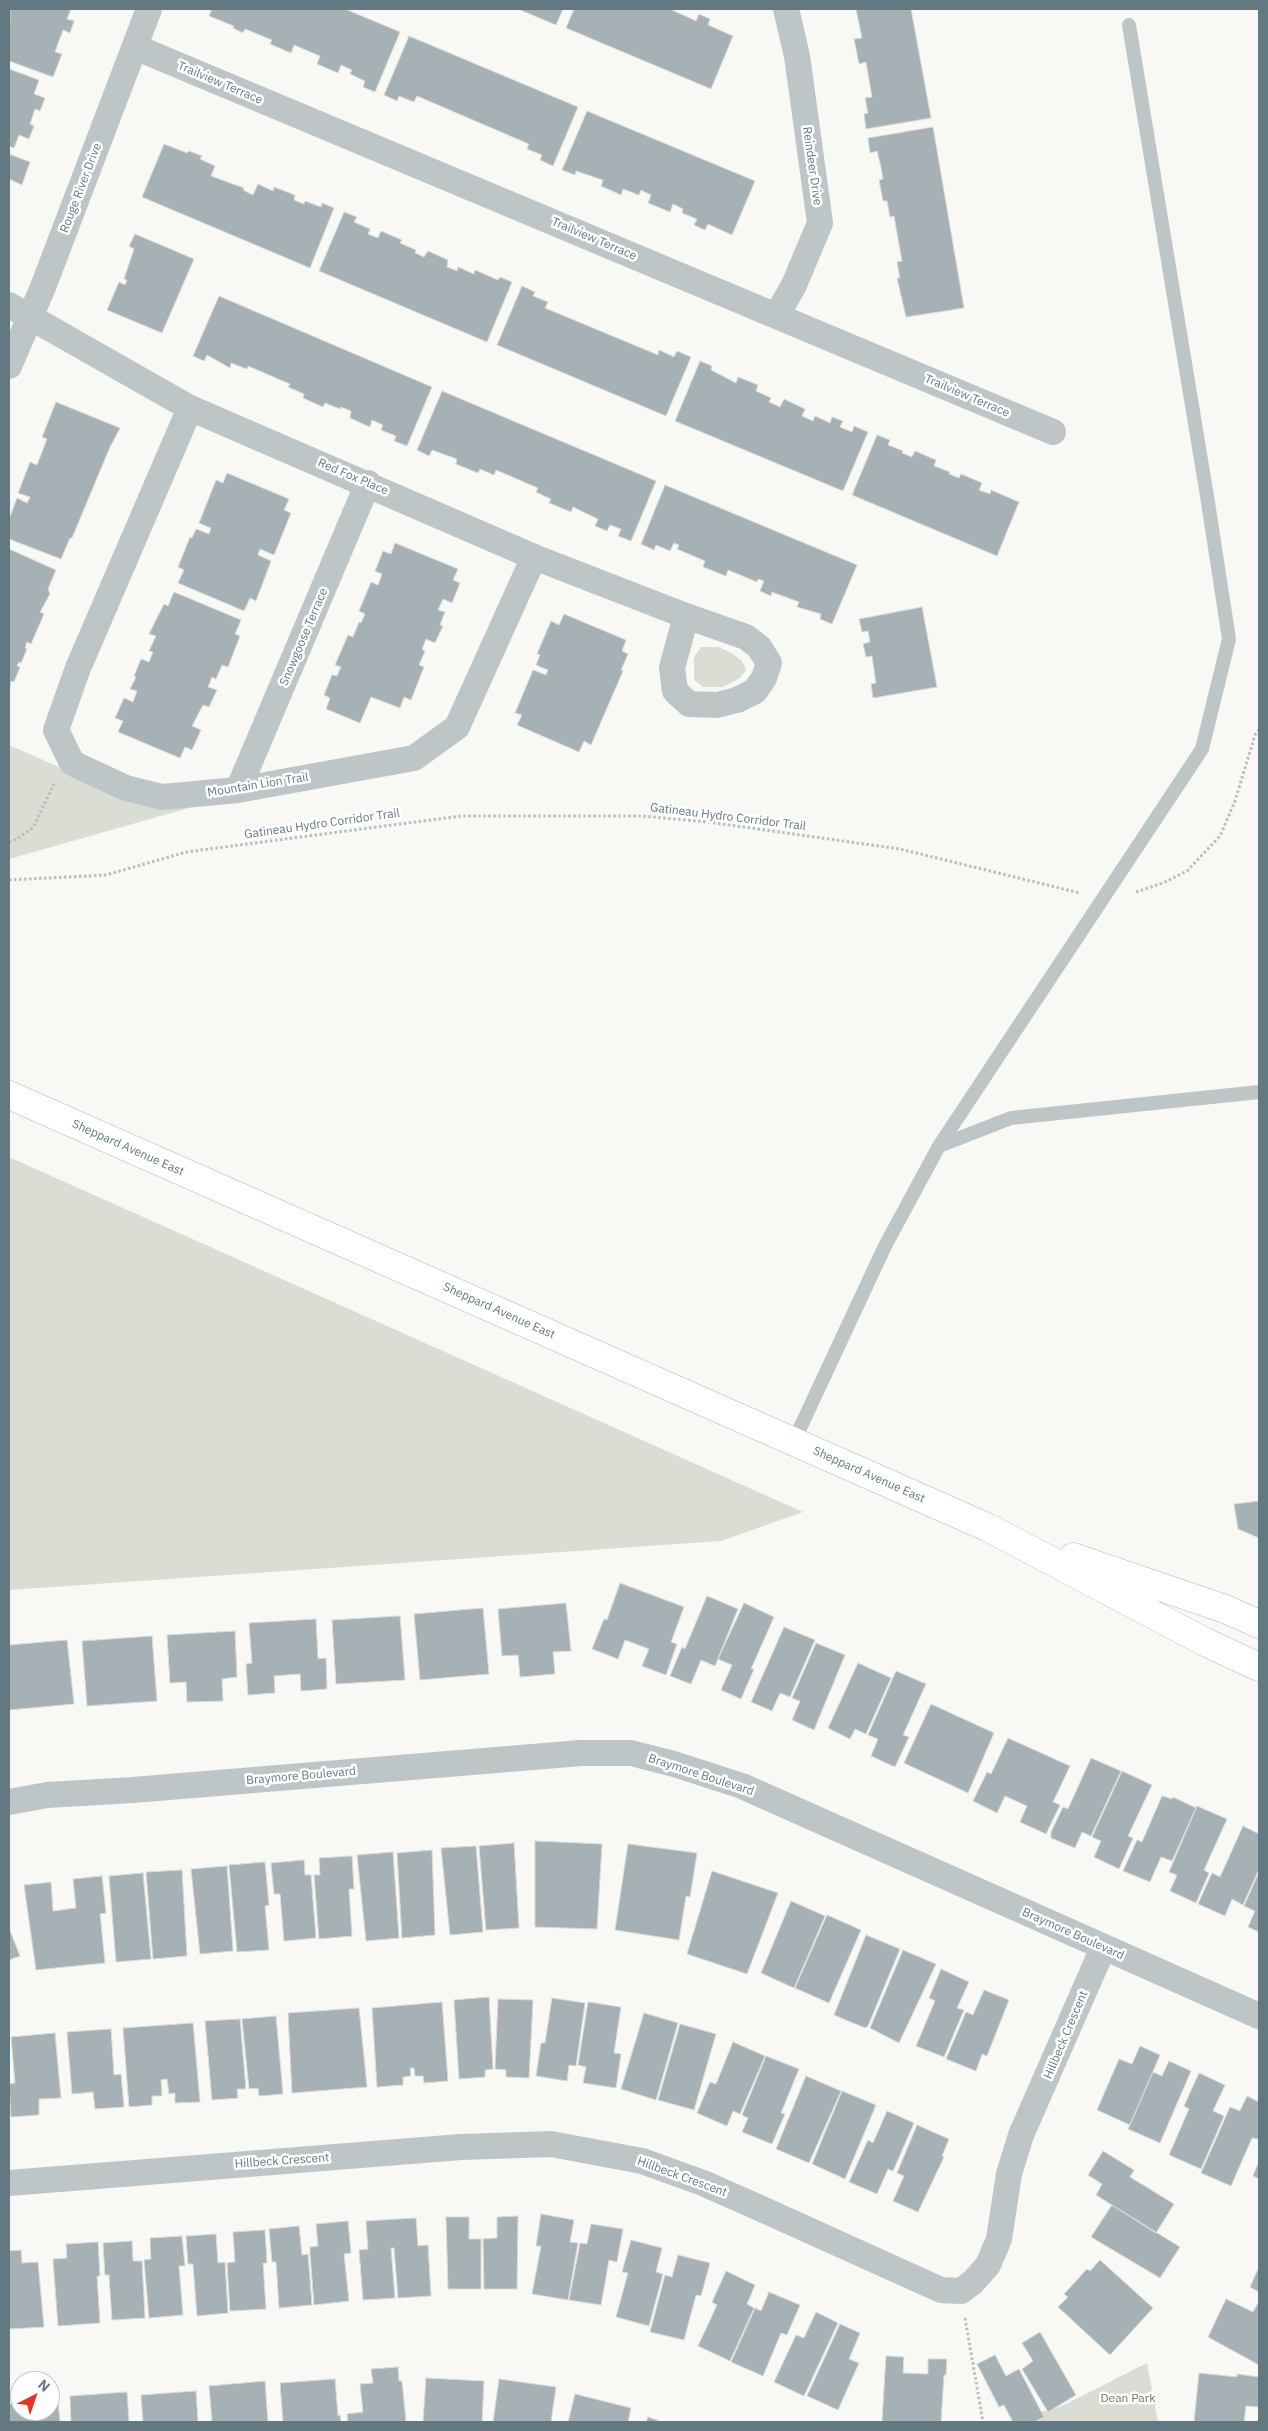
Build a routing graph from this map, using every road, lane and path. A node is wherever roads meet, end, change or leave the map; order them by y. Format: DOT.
graph roads {
  1 [pos="149,9"];
  2 [pos="786,9"];
  3 [pos="1129,24"];
  4 [pos="135,47"];
  5 [pos="19,311"];
  6 [pos="777,315"];
  7 [pos="9,366"];
  8 [pos="190,408"];
  9 [pos="1053,432"];
  10 [pos="368,484"];
  11 [pos="534,557"];
  12 [pos="686,616"];
  13 [pos="1259,730"];
  14 [pos="68,755"];
  15 [pos="238,790"];
  16 [pos="9,842"];
  17 [pos="9,880"];
  18 [pos="1106,896"];
  19 [pos="1259,1092"];
  20 [pos="9,1095"];
  21 [pos="939,1146"];
  22 [pos="794,1441"];
  23 [pos="989,1528"];
  24 [pos="1259,1624"];
  25 [pos="1259,1666"];
  26 [pos="9,1802"];
  27 [pos="1103,1948"];
  28 [pos="1259,2016"];
  29 [pos="9,2183"];
  30 [pos="960,2291"];
  31 [pos="983,2422"];
  1 -- 4 [label="street, Rouge River Drive"];
  2 -- 6 [label="street, Reindeer Drive"];
  3 -- 18 [label="lane"];
  4 -- 5 [label="street, Rouge River Drive"];
  4 -- 6 [label="street, Trailview Terrace"];
  5 -- 7 [label="street, Rouge River Drive"];
  5 -- 8 [label="street, Red Fox Place"];
  6 -- 9 [label="street, Trailview Terrace"];
  8 -- 10 [label="street, Red Fox Place"];
  8 -- 14 [label="street, Mountain Lion Trail"];
  10 -- 11 [label="street, Red Fox Place"];
  10 -- 15 [label="street, Snowgoose Terrace"];
  11 -- 12 [label="street, Red Fox Place"];
  11 -- 15 [label="street, Mountain Lion Trail"];
  13 -- 18 [label="path, Gatineau Hydro Corridor Trail"];
  14 -- 15 [label="street, Mountain Lion Trail"];
  14 -- 16 [label="path"];
  17 -- 18 [label="path, Gatineau Hydro Corridor Trail"];
  18 -- 21 [label="lane"];
  19 -- 21 [label="lane"];
  20 -- 22 [label="main road, Sheppard Avenue East"];
  21 -- 22 [label="lane"];
  22 -- 23 [label="main road, Sheppard Avenue East"];
  23 -- 24 [label="main road, Sheppard Avenue East"];
  23 -- 25 [label="main road, Sheppard Avenue East"];
  26 -- 27 [label="street, Braymore Boulevard"];
  27 -- 28 [label="street, Braymore Boulevard"];
  27 -- 30 [label="street, Hillbeck Crescent"];
  29 -- 30 [label="street, Hillbeck Crescent"];
  30 -- 31 [label="path"];
}
